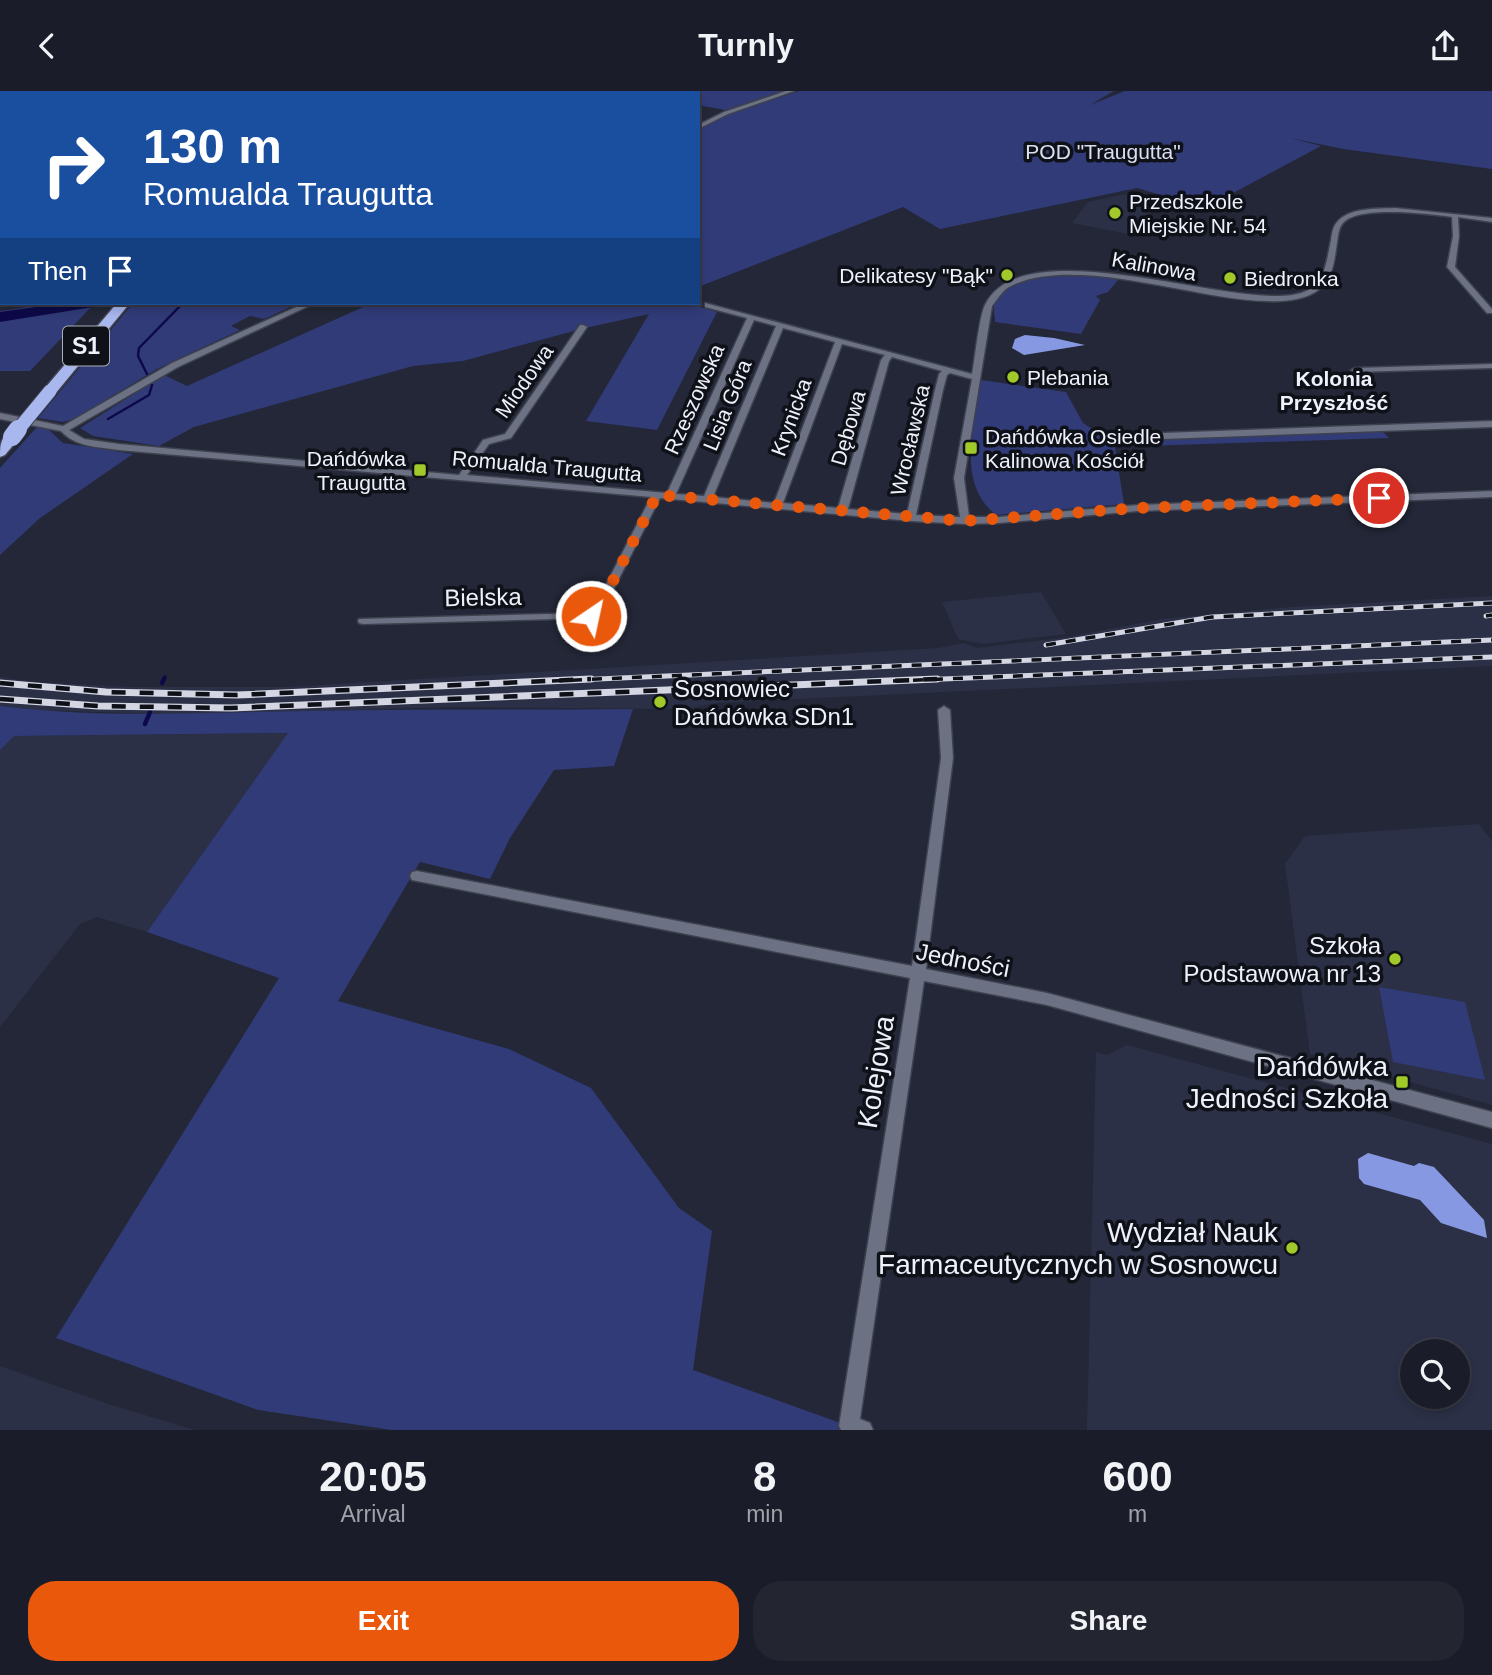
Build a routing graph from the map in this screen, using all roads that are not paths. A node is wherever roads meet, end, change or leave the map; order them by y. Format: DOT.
graph roads {
  1 [pos="791,91"];
  2 [pos="700,126"];
  3 [pos="1455,216"];
  4 [pos="1492,220"];
  5 [pos="122,305"];
  6 [pos="307,305"];
  7 [pos="708,305"];
  8 [pos="106,308"];
  9 [pos="1490,311"];
  10 [pos="751,317"];
  11 [pos="780,325"];
  12 [pos="583,327"];
  13 [pos="839,341"];
  14 [pos="890,355"];
  15 [pos="1492,366"];
  16 [pos="1355,370"];
  17 [pos="947,371"];
  18 [pos="975,377"];
  19 [pos="44,390"];
  20 [pos="0,416"];
  21 [pos="1492,424"];
  22 [pos="64,429"];
  23 [pos="6,435"];
  24 [pos="1108,438"];
  25 [pos="0,452"];
  26 [pos="461,478"];
  27 [pos="1492,494"];
  28 [pos="657,495"];
  29 [pos="670,497"];
  30 [pos="707,500"];
  31 [pos="776,506"];
  32 [pos="842,512"];
  33 [pos="911,518"];
  34 [pos="965,521"];
  35 [pos="363,621"];
  36 [pos="944,710"];
  37 [pos="417,876"];
  38 [pos="918,974"];
  39 [pos="1492,1120"];
  40 [pos="863,1430"];
  1 -- 2 [label="street"];
  3 -- 4 [label="street, Kalinowa"];
  3 -- 9 [label="street"];
  3 -- 18 [label="street, Kalinowa"];
  5 -- 19 [label="highway, S1"];
  6 -- 22 [label="street"];
  7 -- 10 [label="street"];
  8 -- 19 [label="highway, S1"];
  10 -- 11 [label="street"];
  10 -- 29 [label="street, Rzeszowska"];
  11 -- 13 [label="street"];
  11 -- 30 [label="street, Lisia Góra"];
  12 -- 26 [label="street, Miodowa"];
  13 -- 14 [label="street"];
  13 -- 31 [label="street, Krynicka"];
  14 -- 17 [label="street"];
  14 -- 32 [label="street, Dębowa"];
  15 -- 16 [label="street"];
  17 -- 18 [label="street"];
  17 -- 33 [label="street, Wrocławska"];
  18 -- 34 [label="street, Kalinowa"];
  19 -- 23 [label="highway, S1, bridge"];
  20 -- 22 [label="street, Romualda Traugutta"];
  21 -- 24 [label="street"];
  22 -- 26 [label="street, Romualda Traugutta"];
  23 -- 25 [label="highway, S1"];
  26 -- 28 [label="street, Romualda Traugutta"];
  27 -- 34 [label="street, Romualda Traugutta"];
  28 -- 29 [label="street, Romualda Traugutta"];
  28 -- 35 [label="street, Bielska"];
  29 -- 30 [label="street, Romualda Traugutta"];
  30 -- 31 [label="street, Romualda Traugutta"];
  31 -- 32 [label="street, Romualda Traugutta"];
  32 -- 33 [label="street, Romualda Traugutta"];
  33 -- 34 [label="street, Romualda Traugutta"];
  36 -- 38 [label="street, Kolejowa"];
  37 -- 38 [label="street, Jedności"];
  38 -- 39 [label="street, Jedności"];
  38 -- 40 [label="street, Kolejowa"];
}
